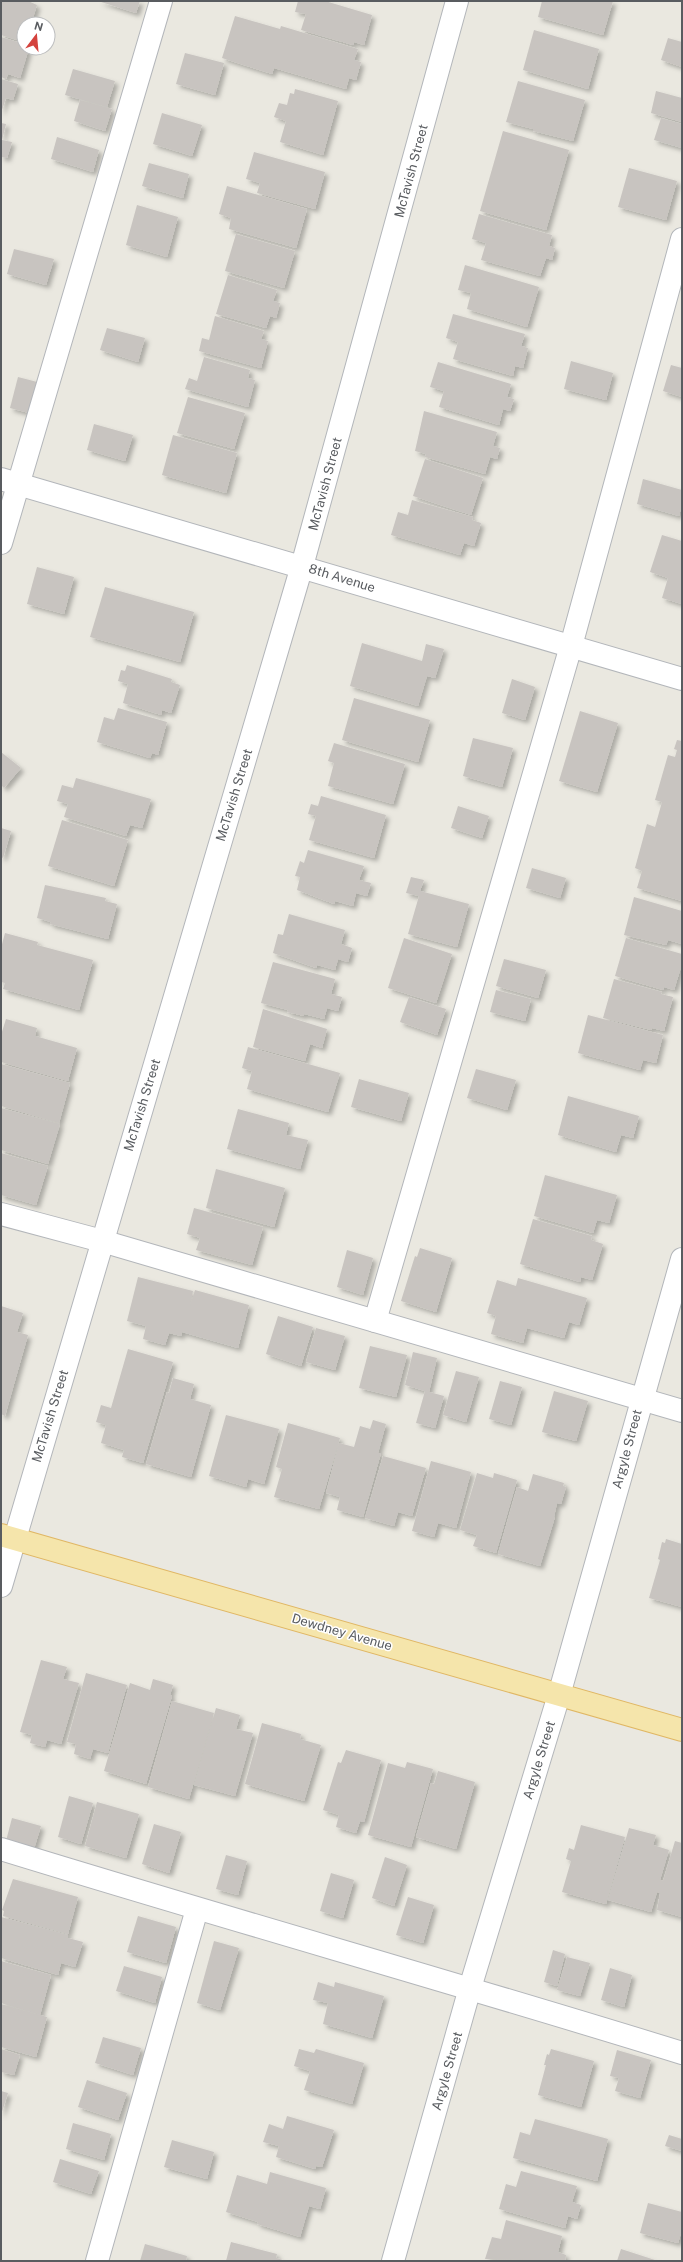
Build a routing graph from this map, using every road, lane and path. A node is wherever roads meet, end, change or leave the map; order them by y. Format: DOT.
graph roads {
  1 [pos="162,1"];
  2 [pos="457,1"];
  3 [pos="682,239"];
  4 [pos="9,481"];
  5 [pos="1,544"];
  6 [pos="302,566"];
  7 [pos="571,646"];
  8 [pos="682,679"];
  9 [pos="1,1214"];
  10 [pos="102,1241"];
  11 [pos="682,1259"];
  12 [pos="375,1321"];
  13 [pos="641,1400"];
  14 [pos="682,1411"];
  15 [pos="7,1536"];
  16 [pos="1,1586"];
  17 [pos="559,1695"];
  18 [pos="682,1730"];
  19 [pos="1,1849"];
  20 [pos="197,1909"];
  21 [pos="470,1988"];
  22 [pos="682,2053"];
  23 [pos="97,2261"];
  24 [pos="393,2261"];
  1 -- 4 [label="street"];
  2 -- 6 [label="street, McTavish Street"];
  3 -- 7 [label="street"];
  4 -- 5 [label="street"];
  4 -- 6 [label="street, 8th Avenue"];
  6 -- 7 [label="street, 8th Avenue"];
  6 -- 10 [label="street, McTavish Street"];
  7 -- 8 [label="street, 8th Avenue"];
  7 -- 12 [label="street"];
  9 -- 10 [label="street"];
  10 -- 12 [label="street"];
  10 -- 15 [label="street, McTavish Street"];
  11 -- 13 [label="street, Argyle Street"];
  12 -- 13 [label="street"];
  13 -- 14 [label="street"];
  13 -- 17 [label="street, Argyle Street"];
  15 -- 16 [label="street, McTavish Street"];
  15 -- 17 [label="main road, Dewdney Avenue"];
  17 -- 18 [label="main road, Dewdney Avenue"];
  17 -- 21 [label="street, Argyle Street"];
  19 -- 20 [label="street"];
  20 -- 21 [label="street"];
  20 -- 23 [label="street"];
  21 -- 22 [label="street"];
  21 -- 24 [label="street, Argyle Street"];
}
